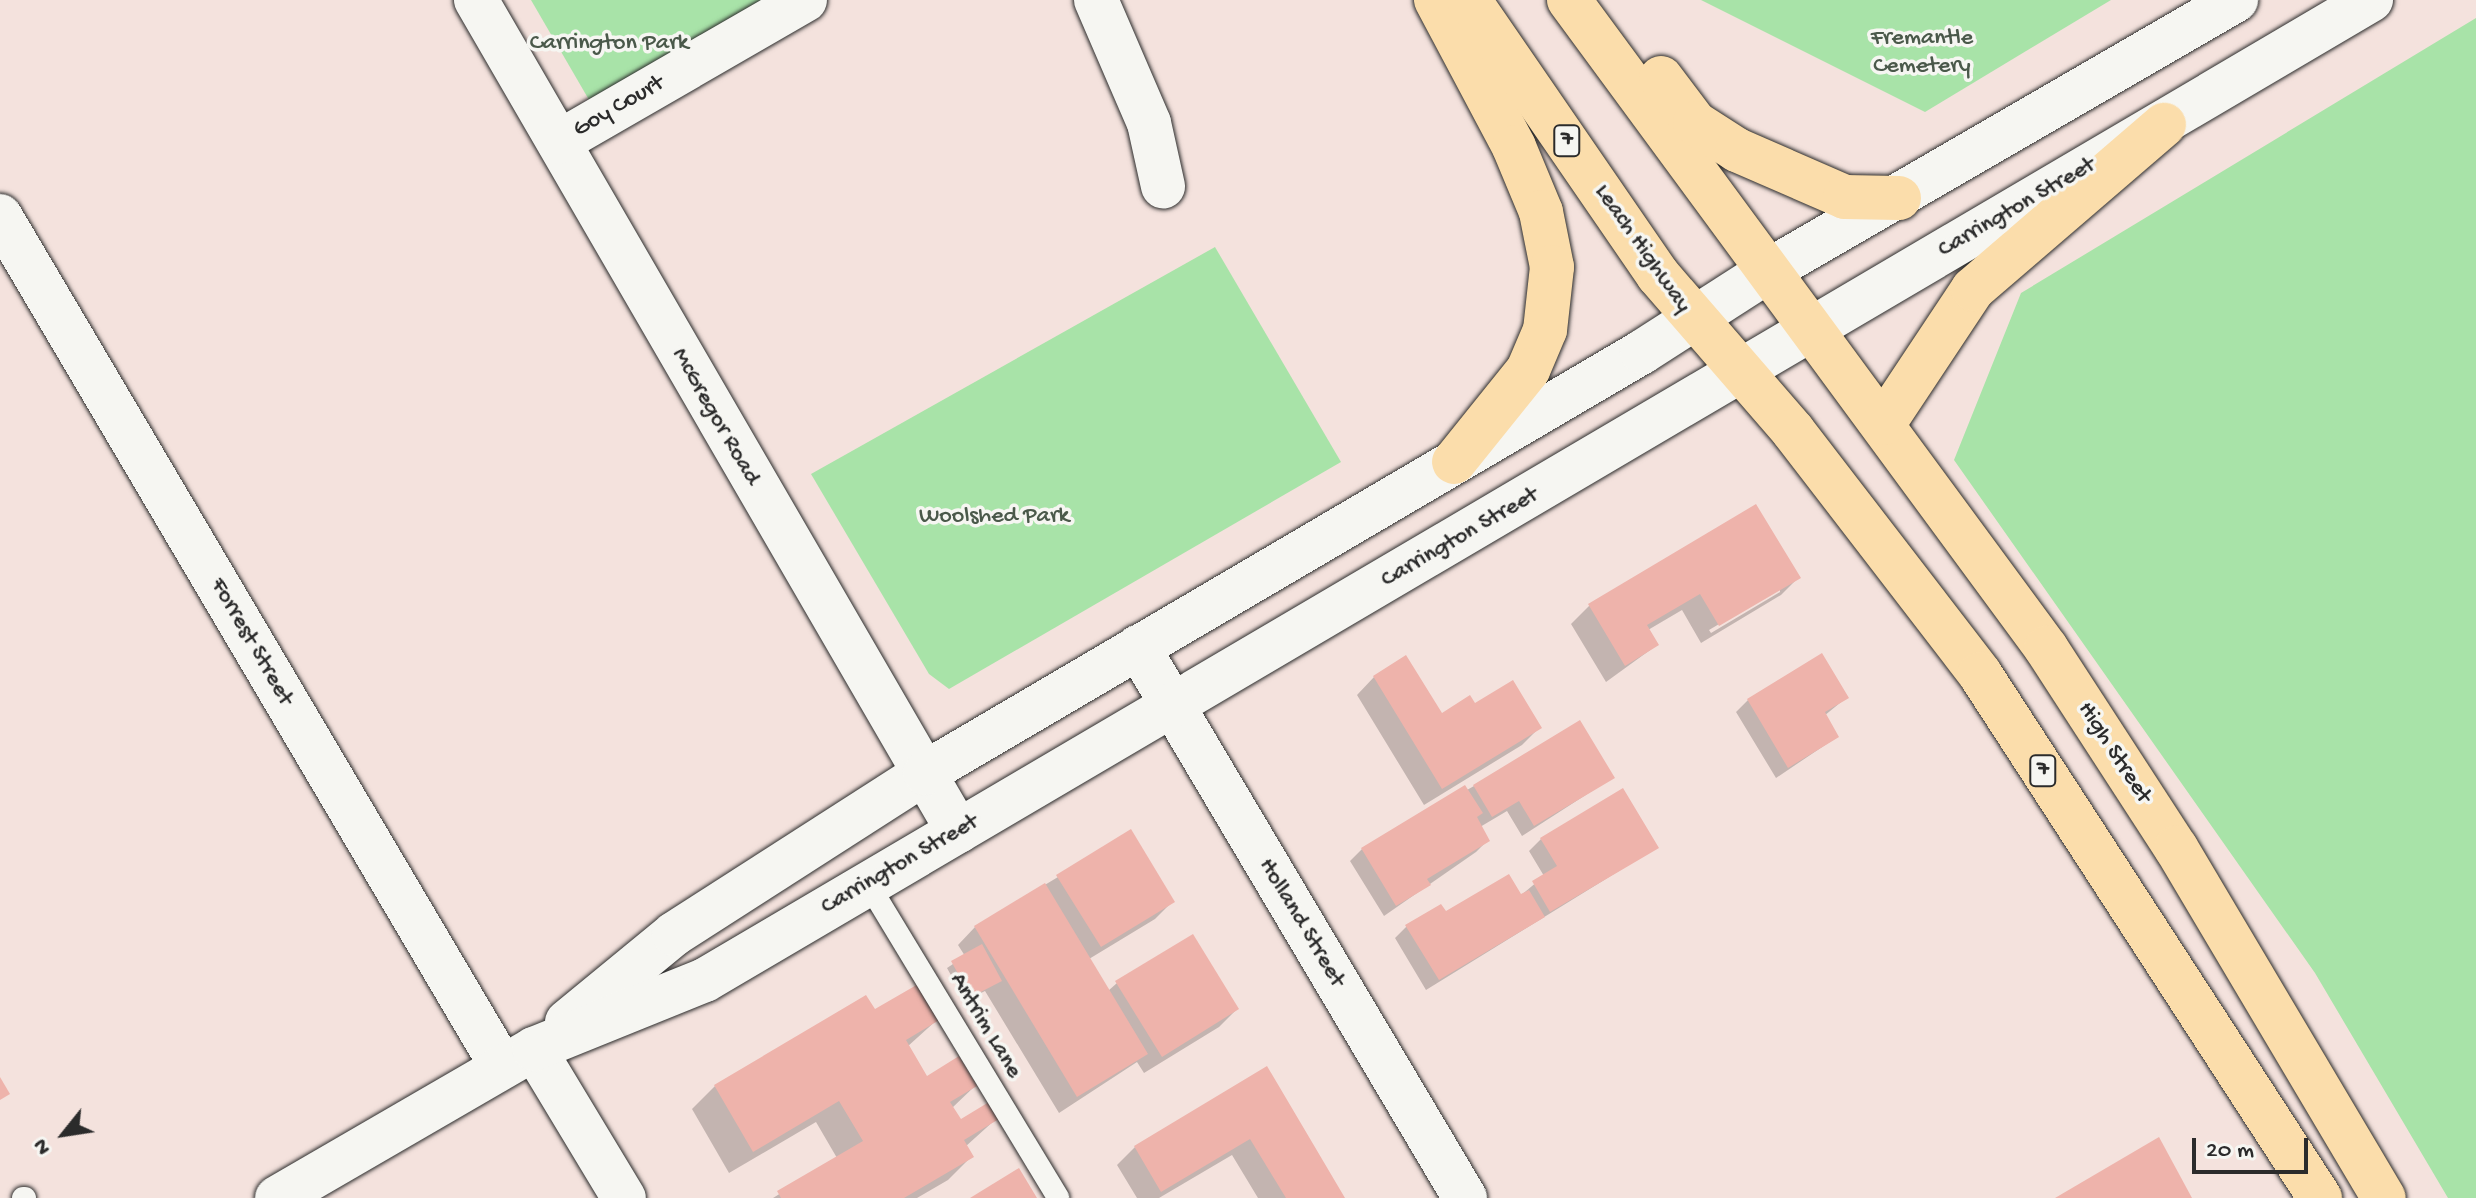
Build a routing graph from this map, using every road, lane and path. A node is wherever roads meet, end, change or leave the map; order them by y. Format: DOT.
graph roads {
  1 [pos="476,0"];
  2 [pos="805,0"];
  3 [pos="1096,0"];
  4 [pos="1436,0"];
  5 [pos="1469,0"];
  6 [pos="1569,0"];
  7 [pos="1601,0"];
  8 [pos="2236,0"];
  9 [pos="2371,0"];
  10 [pos="2164,125"];
  11 [pos="559,142"];
  12 [pos="1163,186"];
  13 [pos="1899,198"];
  14 [pos="0,216"];
  15 [pos="1768,271"];
  16 [pos="1692,319"];
  17 [pos="1813,329"];
  18 [pos="1740,373"];
  19 [pos="1884,423"];
  20 [pos="1454,462"];
  21 [pos="1138,647"];
  22 [pos="1173,707"];
  23 [pos="925,773"];
  24 [pos="958,831"];
  25 [pos="867,882"];
  26 [pos="518,1058"];
  27 [pos="277,1198"];
  28 [pos="624,1198"];
  29 [pos="1058,1198"];
  30 [pos="1465,1198"];
  31 [pos="2320,1198"];
  32 [pos="2384,1198"];
  1 -- 11 [label="main road, McGregor Road"];
  2 -- 11 [label="main road, Goy Court"];
  3 -- 12 [label="main road"];
  4 -- 20 [label="highway"];
  5 -- 16 [label="highway, Leach Highway / 7"];
  6 -- 15 [label="highway"];
  7 -- 13 [label="highway"];
  8 -- 13 [label="main road, Carrington Street"];
  9 -- 10 [label="main road, Carrington Street"];
  10 -- 17 [label="main road, Carrington Street"];
  10 -- 19 [label="highway"];
  11 -- 23 [label="main road, McGregor Road"];
  13 -- 15 [label="main road, Carrington Street"];
  14 -- 26 [label="main road, Forrest Street"];
  15 -- 16 [label="main road, Carrington Street"];
  15 -- 17 [label="highway"];
  16 -- 18 [label="highway, Leach Highway / 7"];
  16 -- 20 [label="main road, Carrington Street"];
  17 -- 18 [label="main road, Carrington Street"];
  17 -- 19 [label="highway, High Street"];
  18 -- 22 [label="main road, Carrington Street"];
  18 -- 31 [label="highway, 7"];
  19 -- 32 [label="highway, High Street"];
  20 -- 21 [label="main road, Carrington Street"];
  21 -- 22 [label="main road, Holland Street"];
  21 -- 23 [label="main road, Carrington Street"];
  22 -- 24 [label="main road, Carrington Street"];
  22 -- 30 [label="main road, Holland Street"];
  23 -- 24 [label="main road, McGregor Road"];
  23 -- 26 [label="main road, Carrington Street"];
  24 -- 25 [label="main road, Carrington Street"];
  25 -- 26 [label="main road, Carrington Street"];
  25 -- 29 [label="lane, Antrim Lane"];
  26 -- 27 [label="main road, Carrington Street"];
  26 -- 28 [label="main road, Forrest Street"];
}
